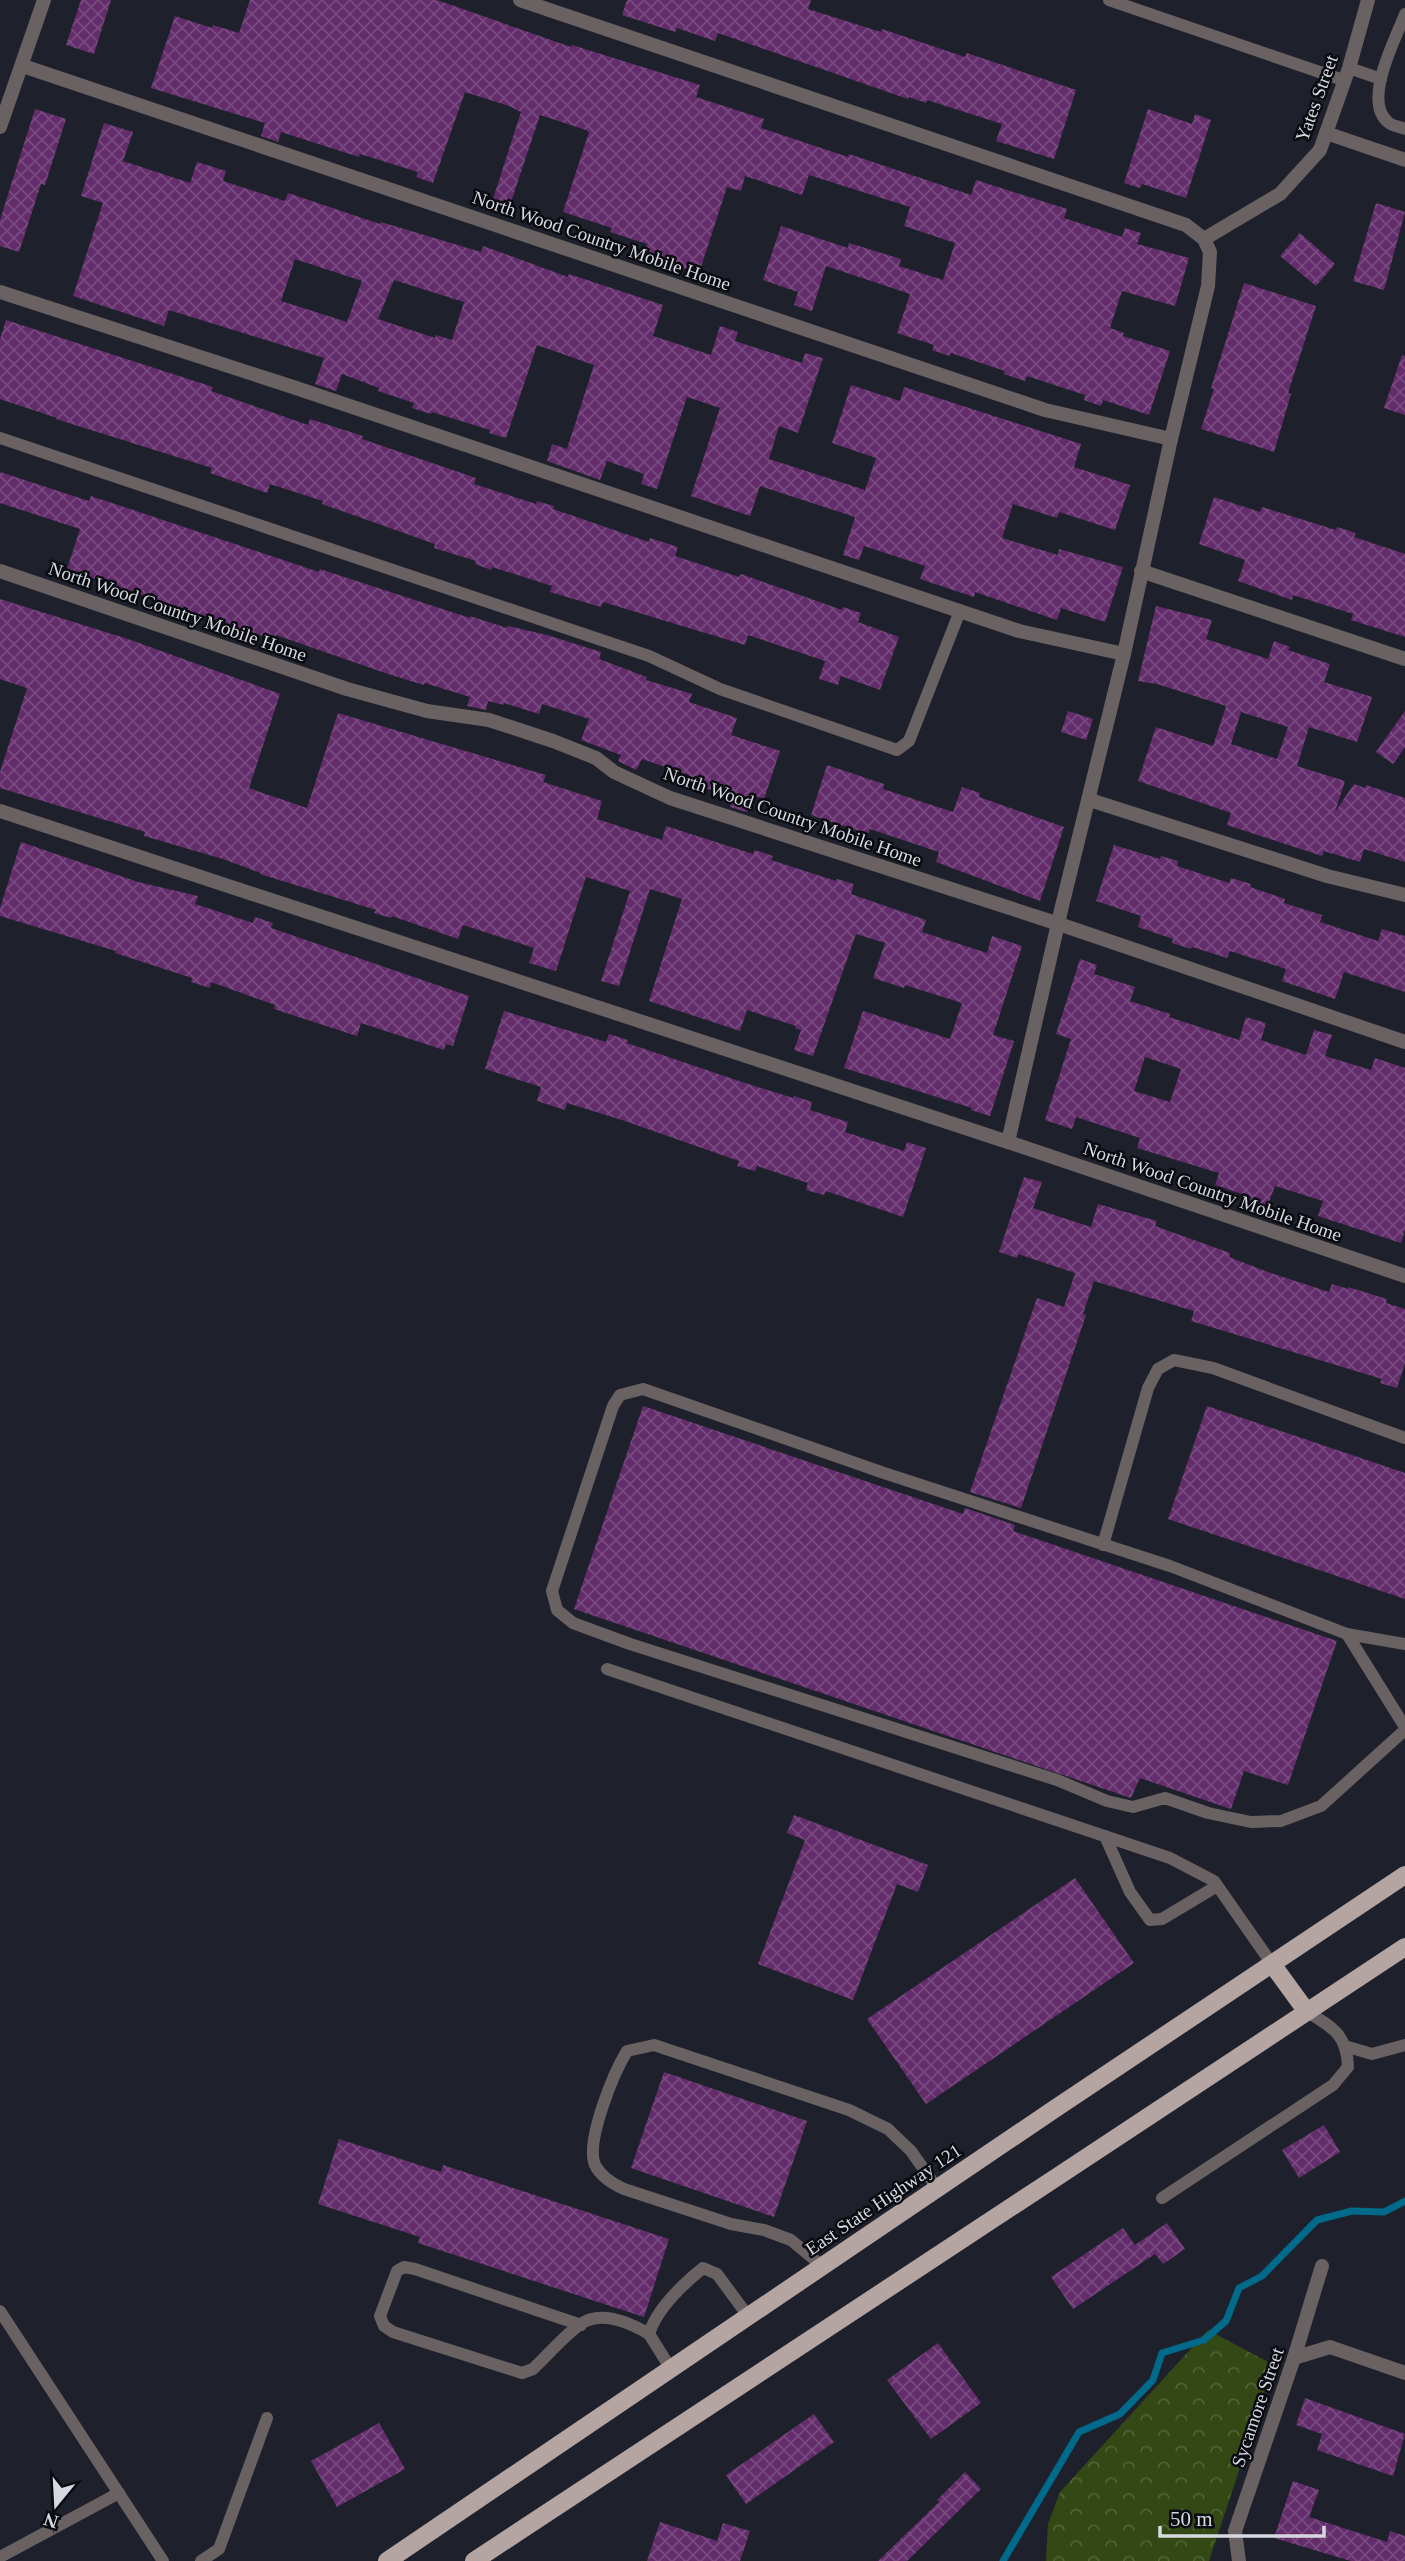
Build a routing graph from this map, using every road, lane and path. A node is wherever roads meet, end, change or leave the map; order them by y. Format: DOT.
graph roads {
  1 [pos="44,0"];
  2 [pos="520,0"];
  3 [pos="1110,0"];
  4 [pos="1368,0"];
  5 [pos="1405,14"];
  6 [pos="23,66"];
  7 [pos="1346,74"];
  8 [pos="1381,79"];
  9 [pos="0,127"];
  10 [pos="1405,129"];
  11 [pos="1326,132"];
  12 [pos="1405,160"];
  13 [pos="1204,239"];
  14 [pos="0,292"];
  15 [pos="0,438"];
  16 [pos="1171,439"];
  17 [pos="0,571"];
  18 [pos="1142,571"];
  19 [pos="960,611"];
  20 [pos="1124,654"];
  21 [pos="1405,659"];
  22 [pos="1090,800"];
  23 [pos="0,811"];
  24 [pos="1405,895"];
  25 [pos="1059,924"];
  26 [pos="1405,1042"];
  27 [pos="1008,1142"];
  28 [pos="1405,1276"];
  29 [pos="1405,1437"];
  30 [pos="1103,1545"];
  31 [pos="1347,1634"];
  32 [pos="1405,1644"];
  33 [pos="607,1669"];
  34 [pos="1405,1728"];
  35 [pos="1105,1836"];
  36 [pos="1405,1875"];
  37 [pos="1217,1886"];
  38 [pos="1405,1947"];
  39 [pos="1272,1964"];
  40 [pos="1307,2012"];
  41 [pos="1405,2045"];
  42 [pos="1348,2048"];
  43 [pos="937,2188"];
  44 [pos="1162,2198"];
  45 [pos="822,2266"];
  46 [pos="1322,2266"];
  47 [pos="0,2311"];
  48 [pos="748,2316"];
  49 [pos="581,2325"];
  50 [pos="649,2334"];
  51 [pos="1294,2358"];
  52 [pos="671,2369"];
  53 [pos="1405,2373"];
  54 [pos="267,2418"];
  55 [pos="119,2493"];
  56 [pos="0,2557"];
  57 [pos="163,2561"];
  58 [pos="201,2561"];
  59 [pos="387,2561"];
  60 [pos="474,2561"];
  61 [pos="1239,2561"];
  1 -- 6 [label="street"];
  2 -- 13 [label="street"];
  3 -- 7 [label="lane"];
  4 -- 7 [label="street, Yates Street"];
  5 -- 8 [label="lane"];
  6 -- 9 [label="street"];
  6 -- 16 [label="street, North Wood Country Mobile Home"];
  7 -- 8 [label="lane"];
  7 -- 11 [label="street, Yates Street"];
  8 -- 10 [label="lane"];
  11 -- 12 [label="street"];
  11 -- 13 [label="street, Yates Street"];
  13 -- 16 [label="street"];
  14 -- 19 [label="street"];
  15 -- 19 [label="lane"];
  16 -- 18 [label="street"];
  17 -- 25 [label="street, North Wood Country Mobile Home"];
  18 -- 20 [label="street"];
  18 -- 21 [label="street"];
  19 -- 20 [label="street"];
  20 -- 22 [label="street"];
  22 -- 24 [label="street"];
  22 -- 25 [label="street"];
  23 -- 27 [label="street, North Wood Country Mobile Home"];
  25 -- 26 [label="street, North Wood Country Mobile Home"];
  25 -- 27 [label="street"];
  27 -- 28 [label="street, North Wood Country Mobile Home"];
  29 -- 30 [label="lane"];
  30 -- 31 [label="lane"];
  30 -- 34 [label="lane"];
  31 -- 32 [label="lane"];
  31 -- 34 [label="lane"];
  33 -- 35 [label="lane"];
  35 -- 37 [label="lane"];
  35 -- 37 [label="lane"];
  36 -- 39 [label="main road, East State Highway 121"];
  37 -- 39 [label="lane"];
  38 -- 40 [label="main road"];
  39 -- 40 [label="main road"];
  39 -- 43 [label="main road, East State Highway 121"];
  40 -- 42 [label="lane"];
  40 -- 60 [label="main road"];
  41 -- 42 [label="lane"];
  42 -- 44 [label="lane"];
  43 -- 45 [label="main road, East State Highway 121"];
  43 -- 45 [label="lane"];
  45 -- 48 [label="main road, East State Highway 121"];
  46 -- 51 [label="street, Sycamore Street"];
  47 -- 55 [label="lane"];
  48 -- 50 [label="lane"];
  48 -- 52 [label="main road, East State Highway 121"];
  49 -- 49 [label="lane"];
  49 -- 50 [label="lane"];
  50 -- 52 [label="lane"];
  51 -- 53 [label="street"];
  51 -- 61 [label="street, Sycamore Street"];
  52 -- 59 [label="main road, East State Highway 121"];
  54 -- 58 [label="lane"];
  55 -- 56 [label="lane"];
  55 -- 57 [label="lane"];
}
